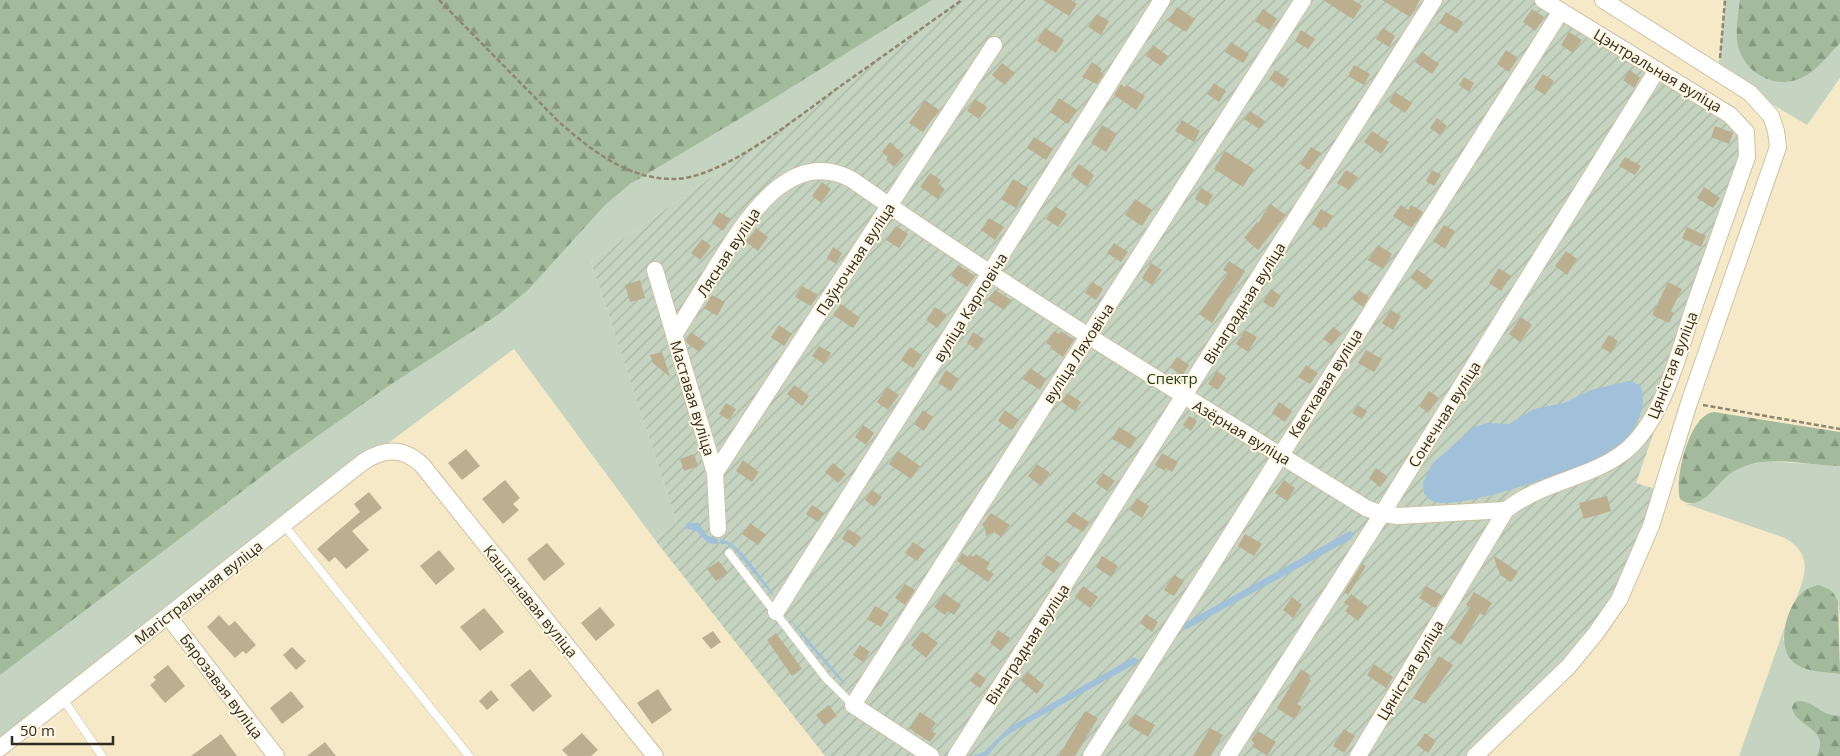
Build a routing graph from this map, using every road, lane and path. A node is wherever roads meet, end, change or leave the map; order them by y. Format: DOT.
graph roads {
  1 [pos="438,0"];
  2 [pos="962,0"];
  3 [pos="1162,0"];
  4 [pos="1303,0"];
  5 [pos="1434,0"];
  6 [pos="1543,0"];
  7 [pos="1603,0"];
  8 [pos="1725,0"];
  9 [pos="1561,11"];
  10 [pos="994,45"];
  11 [pos="1657,70"];
  12 [pos="1718,72"];
  13 [pos="1747,157"];
  14 [pos="851,179"];
  15 [pos="889,206"];
  16 [pos="655,270"];
  17 [pos="992,273"];
  18 [pos="1090,335"];
  19 [pos="674,336"];
  20 [pos="1184,397"];
  21 [pos="1689,403"];
  22 [pos="1840,429"];
  23 [pos="402,451"];
  24 [pos="1280,454"];
  25 [pos="715,473"];
  26 [pos="1506,510"];
  27 [pos="1382,514"];
  28 [pos="284,525"];
  29 [pos="718,529"];
  30 [pos="729,553"];
  31 [pos="776,612"];
  32 [pos="168,616"];
  33 [pos="63,699"];
  34 [pos="853,705"];
  35 [pos="0,748"];
  36 [pos="102,756"];
  37 [pos="276,756"];
  38 [pos="469,756"];
  39 [pos="655,756"];
  40 [pos="931,756"];
  41 [pos="956,756"];
  42 [pos="1091,756"];
  43 [pos="1228,756"];
  44 [pos="1358,756"];
  45 [pos="1475,756"];
  1 -- 2 [label="path"];
  3 -- 17 [label="street, вуліца Карповіча"];
  4 -- 18 [label="street, вуліца Ляховіча"];
  5 -- 20 [label="street, Вінаградная вуліца"];
  6 -- 9 [label="street, Цэнтральная вуліца"];
  7 -- 12 [label="street"];
  8 -- 12 [label="path"];
  9 -- 11 [label="street, Цэнтральная вуліца"];
  9 -- 24 [label="street, Кветкавая вуліца"];
  10 -- 15 [label="street, Паўночная вуліца"];
  11 -- 13 [label="street, Цэнтральная вуліца"];
  11 -- 27 [label="street, Сонечная вуліца"];
  12 -- 21 [label="street"];
  13 -- 26 [label="street, Цяністая вуліца"];
  14 -- 15 [label="street, Азёрная вуліца"];
  14 -- 19 [label="street, Лясная вуліца"];
  15 -- 17 [label="street, Азёрная вуліца"];
  15 -- 25 [label="street, Паўночная вуліца"];
  16 -- 19 [label="street, Маставая вуліца"];
  17 -- 18 [label="street, Азёрная вуліца"];
  17 -- 31 [label="street, вуліца Карповіча"];
  18 -- 20 [label="street, Азёрная вуліца"];
  18 -- 34 [label="street, вуліца Ляховіча"];
  19 -- 25 [label="street, Маставая вуліца"];
  20 -- 24 [label="street, Азёрная вуліца"];
  20 -- 41 [label="street, Вінаградная вуліца"];
  21 -- 22 [label="path"];
  21 -- 45 [label="street"];
  23 -- 28 [label="street, Магістральная вуліца"];
  23 -- 39 [label="street, Каштанавая вуліца"];
  24 -- 27 [label="street, Азёрная вуліца"];
  24 -- 42 [label="street, Кветкавая вуліца"];
  25 -- 29 [label="street, Маставая вуліца"];
  26 -- 27 [label="street, Азёрная вуліца"];
  26 -- 44 [label="street, Цяністая вуліца"];
  27 -- 43 [label="street, Сонечная вуліца"];
  28 -- 32 [label="street, Магістральная вуліца"];
  28 -- 38 [label="lane"];
  30 -- 31 [label="lane"];
  31 -- 34 [label="lane"];
  32 -- 33 [label="street, Магістральная вуліца"];
  32 -- 37 [label="street, Бярозавая вуліца"];
  33 -- 35 [label="street, Магістральная вуліца"];
  33 -- 36 [label="lane"];
  34 -- 40 [label="street"];
}
